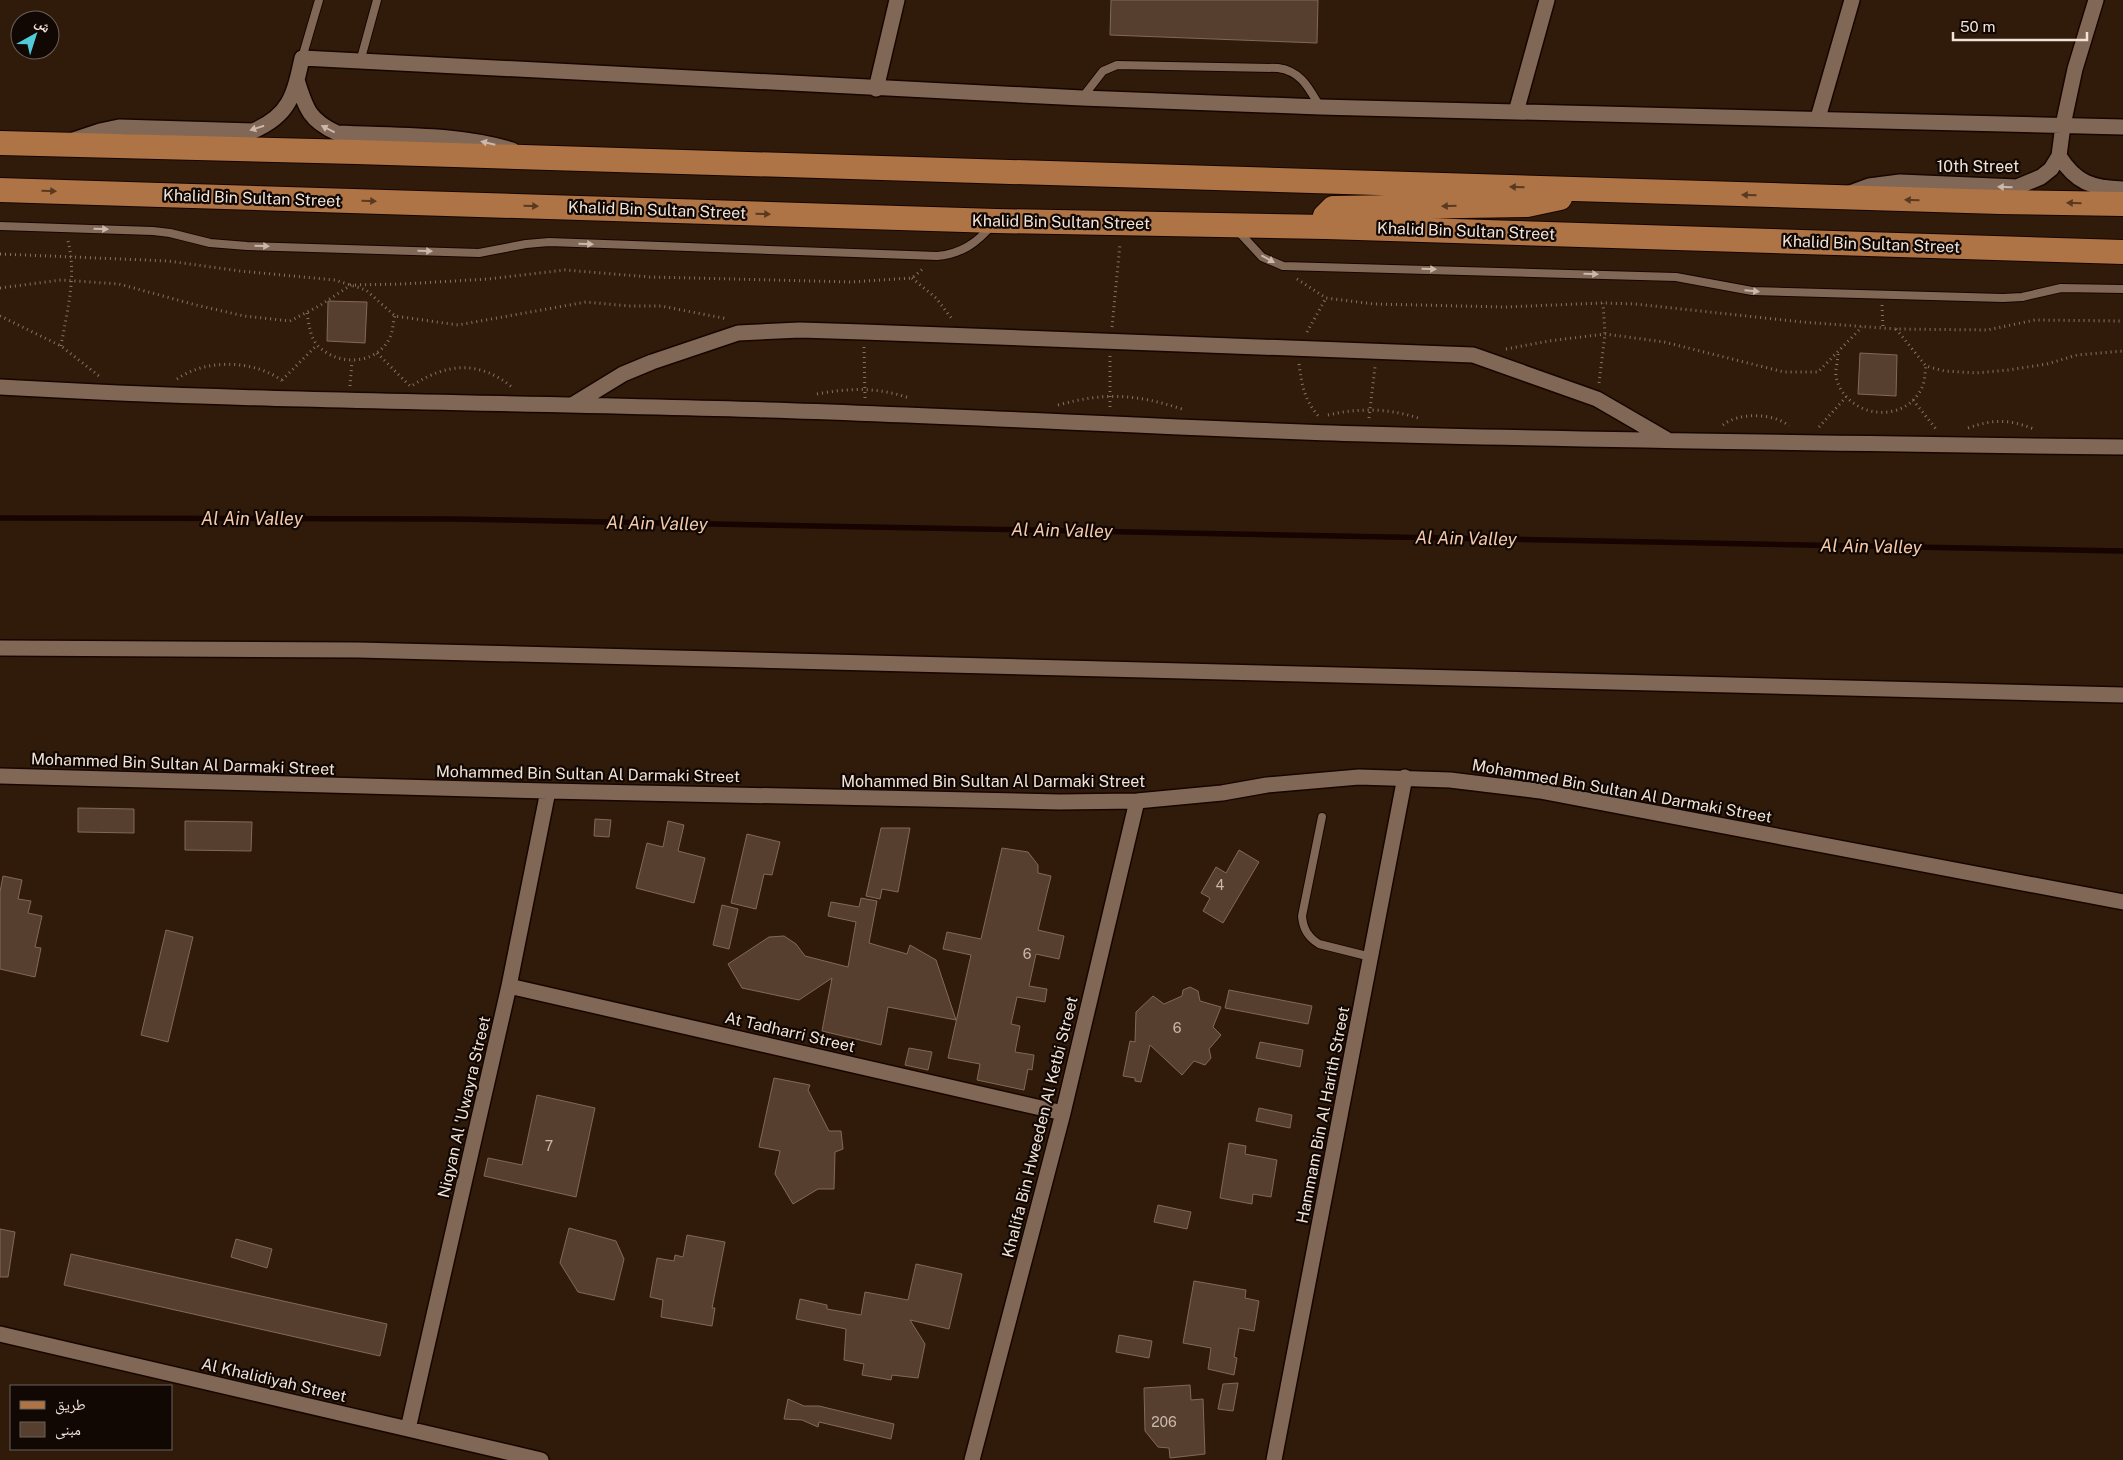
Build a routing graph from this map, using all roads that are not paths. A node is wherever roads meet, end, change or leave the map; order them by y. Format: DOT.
graph roads {
  1 [pos="319,0"];
  2 [pos="377,0"];
  3 [pos="897,0"];
  4 [pos="1547,0"];
  5 [pos="1852,0"];
  6 [pos="2096,0"];
  7 [pos="302,58"];
  8 [pos="360,62"];
  9 [pos="297,80"];
  10 [pos="876,88"];
  11 [pos="1082,98"];
  12 [pos="1320,107"];
  13 [pos="1516,112"];
  14 [pos="1818,118"];
  15 [pos="2063,125"];
  16 [pos="2123,127"];
  17 [pos="0,143"];
  18 [pos="64,145"];
  19 [pos="2059,156"];
  20 [pos="535,158"];
  21 [pos="1583,189"];
  22 [pos="2123,189"];
  23 [pos="0,190"];
  24 [pos="1840,198"];
  25 [pos="2123,204"];
  26 [pos="996,221"];
  27 [pos="1234,225"];
  28 [pos="0,226"];
  29 [pos="1326,227"];
  30 [pos="2123,252"];
  31 [pos="2123,289"];
  32 [pos="0,387"];
  33 [pos="573,404"];
  34 [pos="1667,440"];
  35 [pos="2123,447"];
  36 [pos="0,648"];
  37 [pos="2123,695"];
  38 [pos="0,776"];
  39 [pos="1405,777"];
  40 [pos="548,791"];
  41 [pos="1137,801"];
  42 [pos="1322,817"];
  43 [pos="2123,902"];
  44 [pos="1371,957"];
  45 [pos="509,986"];
  46 [pos="1063,1113"];
  47 [pos="0,1334"];
  48 [pos="408,1429"];
  49 [pos="541,1460"];
  50 [pos="972,1460"];
  51 [pos="1274,1460"];
  1 -- 7 [label="lane"];
  2 -- 8 [label="lane"];
  3 -- 10 [label="street"];
  4 -- 13 [label="street"];
  5 -- 14 [label="street"];
  6 -- 15 [label="street"];
  7 -- 8 [label="street"];
  7 -- 9 [label="street"];
  8 -- 10 [label="street"];
  9 -- 18 [label="street, one-way"];
  20 -- 9 [label="street, one-way"];
  10 -- 11 [label="street"];
  11 -- 12 [label="street"];
  11 -- 12 [label="lane"];
  12 -- 13 [label="street"];
  13 -- 14 [label="street"];
  14 -- 15 [label="street"];
  15 -- 16 [label="street"];
  15 -- 19 [label="street"];
  17 -- 18 [label="main road"];
  18 -- 20 [label="main road"];
  19 -- 22 [label="street"];
  19 -- 24 [label="street, 10th Street, one-way"];
  21 -- 20 [label="main road, one-way"];
  24 -- 21 [label="main road, one-way"];
  21 -- 29 [label="main road, one-way"];
  23 -- 26 [label="main road, Khalid Bin Sultan Street, one-way"];
  25 -- 24 [label="main road, one-way"];
  26 -- 27 [label="main road, Khalid Bin Sultan Street"];
  28 -- 26 [label="lane, one-way"];
  27 -- 29 [label="main road, Khalid Bin Sultan Street"];
  27 -- 31 [label="lane, one-way"];
  29 -- 30 [label="main road, Khalid Bin Sultan Street"];
  32 -- 33 [label="street"];
  33 -- 34 [label="street"];
  33 -- 34 [label="street"];
  34 -- 35 [label="street"];
  36 -- 37 [label="street"];
  38 -- 40 [label="street, Mohammed Bin Sultan Al Darmaki Street"];
  39 -- 41 [label="street, Mohammed Bin Sultan Al Darmaki Street"];
  39 -- 43 [label="street, Mohammed Bin Sultan Al Darmaki Street"];
  39 -- 44 [label="street, Hammam Bin Al Harith Street"];
  40 -- 41 [label="street, Mohammed Bin Sultan Al Darmaki Street"];
  40 -- 45 [label="street, Niqyan Al 'Uwayra Street"];
  41 -- 46 [label="street, Khalifa Bin Hweeden Al Ketbi Street"];
  42 -- 44 [label="lane"];
  44 -- 51 [label="street, Hammam Bin Al Harith Street"];
  45 -- 46 [label="street, At Tadharri Street"];
  45 -- 48 [label="street, Niqyan Al 'Uwayra Street"];
  46 -- 50 [label="street, Khalifa Bin Hweeden Al Ketbi Street"];
  47 -- 48 [label="street, Al Khalidiyah Street"];
  48 -- 49 [label="street, Al Khalidiyah Street"];
}
